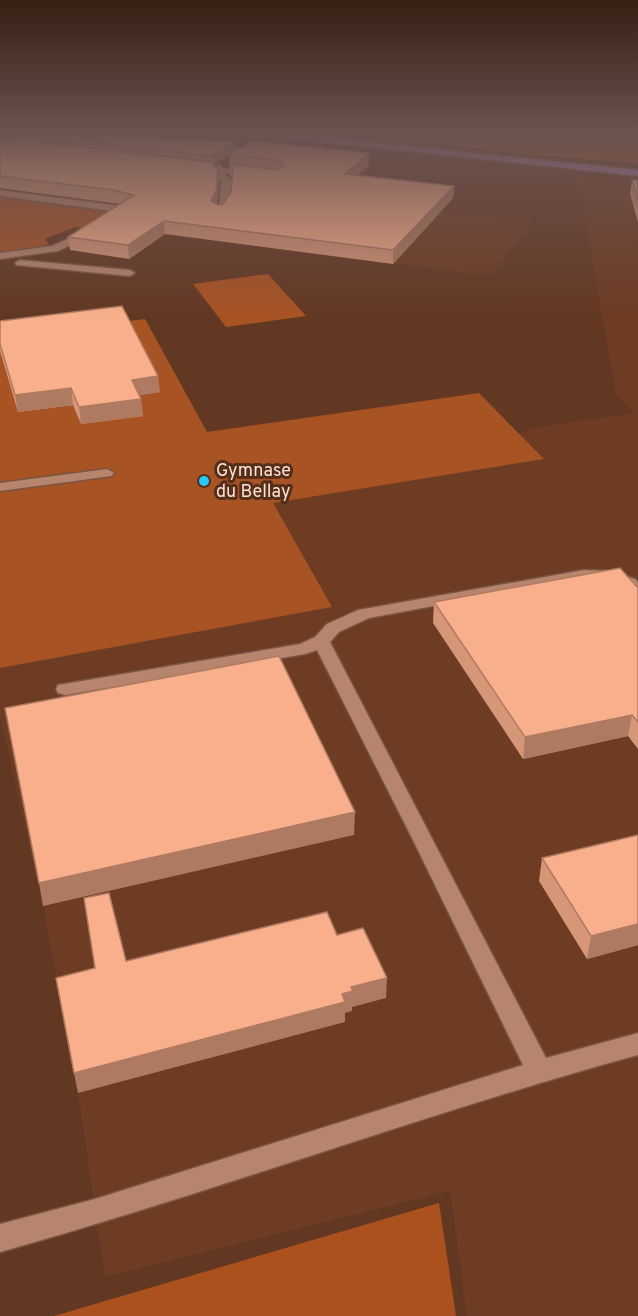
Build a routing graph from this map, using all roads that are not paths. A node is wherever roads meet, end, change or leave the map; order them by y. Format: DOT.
graph roads {
  1 [pos="3,193"];
  2 [pos="225,193"];
  3 [pos="219,213"];
  4 [pos="0,256"];
  5 [pos="0,264"];
  6 [pos="130,273"];
  7 [pos="107,473"];
  8 [pos="0,487"];
  9 [pos="638,589"];
  10 [pos="321,641"];
  11 [pos="65,689"];
  12 [pos="638,1044"];
  13 [pos="539,1071"];
  14 [pos="0,1238"];
  1 -- 4 [label="lane"];
  2 -- 3 [label="lane"];
  5 -- 6 [label="lane"];
  7 -- 8 [label="lane"];
  9 -- 10 [label="lane"];
  10 -- 11 [label="lane"];
  10 -- 13 [label="lane"];
  12 -- 13 [label="lane"];
  13 -- 14 [label="lane"];
}
